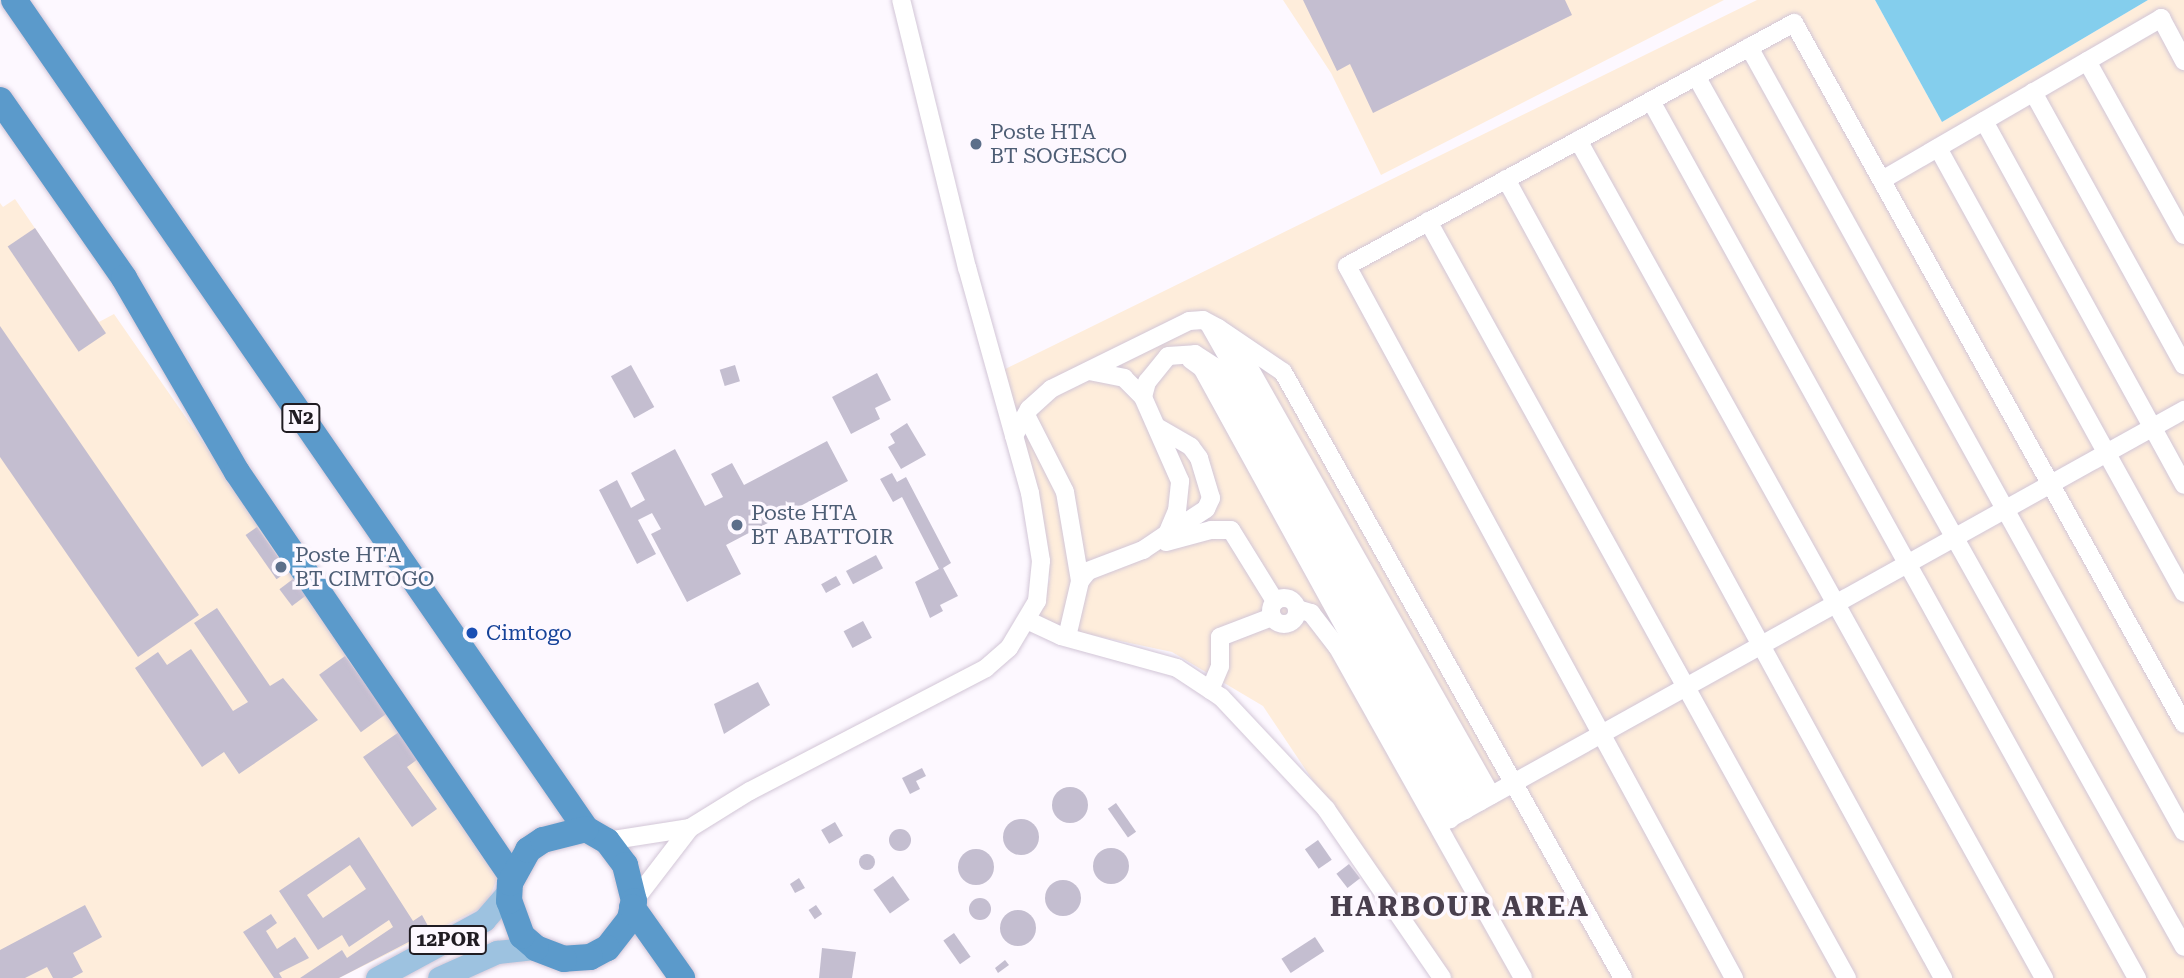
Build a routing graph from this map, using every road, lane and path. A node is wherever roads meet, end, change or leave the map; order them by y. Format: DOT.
graph roads {
  1 [pos="901,0"];
  2 [pos="15,2"];
  3 [pos="1749,47"];
  4 [pos="2087,61"];
  5 [pos="2184,61"];
  6 [pos="1696,76"];
  7 [pos="2033,92"];
  8 [pos="0,100"];
  9 [pos="1651,101"];
  10 [pos="1983,121"];
  11 [pos="1578,140"];
  12 [pos="1938,148"];
  13 [pos="1506,179"];
  14 [pos="1882,180"];
  15 [pos="1428,221"];
  16 [pos="2184,235"];
  17 [pos="1208,323"];
  18 [pos="1231,336"];
  19 [pos="2184,365"];
  20 [pos="1087,371"];
  21 [pos="1143,397"];
  22 [pos="2184,410"];
  23 [pos="1026,415"];
  24 [pos="1151,421"];
  25 [pos="2152,427"];
  26 [pos="1014,436"];
  27 [pos="2106,453"];
  28 [pos="2050,484"];
  29 [pos="2184,485"];
  30 [pos="2005,509"];
  31 [pos="1954,537"];
  32 [pos="1153,544"];
  33 [pos="1907,563"];
  34 [pos="1080,582"];
  35 [pos="2184,593"];
  36 [pos="1836,603"];
  37 [pos="1274,609"];
  38 [pos="1029,621"];
  39 [pos="1067,637"];
  40 [pos="1761,645"];
  41 [pos="1686,687"];
  42 [pos="1210,690"];
  43 [pos="2184,724"];
  44 [pos="1601,733"];
  45 [pos="1477,803"];
  46 [pos="690,828"];
  47 [pos="2184,832"];
  48 [pos="597,835"];
  49 [pos="511,884"];
  50 [pos="633,904"];
  51 [pos="2184,947"];
  52 [pos="536,948"];
  53 [pos="572,969"];
  54 [pos="377,978"];
  55 [pos="439,978"];
  56 [pos="682,978"];
  57 [pos="1442,978"];
  58 [pos="1523,978"];
  59 [pos="1623,978"];
  60 [pos="1734,978"];
  61 [pos="1847,978"];
  62 [pos="1943,978"];
  63 [pos="2044,978"];
  64 [pos="2137,978"];
  1 -- 26 [label="street"];
  2 -- 48 [label="highway, N2"];
  3 -- 6 [label="street"];
  3 -- 14 [label="street"];
  3 -- 30 [label="street"];
  4 -- 5 [label="street"];
  4 -- 7 [label="street"];
  4 -- 16 [label="street"];
  6 -- 9 [label="street"];
  6 -- 31 [label="street"];
  7 -- 10 [label="street"];
  7 -- 19 [label="street"];
  8 -- 49 [label="highway"];
  9 -- 11 [label="street"];
  9 -- 33 [label="street"];
  10 -- 12 [label="street"];
  10 -- 25 [label="street"];
  11 -- 13 [label="street"];
  11 -- 36 [label="street"];
  12 -- 14 [label="street"];
  12 -- 27 [label="street"];
  13 -- 15 [label="street"];
  13 -- 40 [label="street"];
  14 -- 28 [label="street"];
  15 -- 41 [label="street"];
  15 -- 44 [label="street"];
  17 -- 18 [label="street"];
  17 -- 20 [label="street"];
  17 -- 45 [label="street"];
  18 -- 45 [label="street"];
  18 -- 45 [label="street"];
  20 -- 21 [label="street"];
  20 -- 23 [label="street"];
  21 -- 24 [label="street"];
  21 -- 45 [label="street"];
  22 -- 25 [label="street"];
  23 -- 26 [label="street"];
  23 -- 34 [label="street"];
  24 -- 32 [label="street"];
  24 -- 32 [label="street"];
  25 -- 27 [label="street"];
  25 -- 29 [label="street"];
  26 -- 38 [label="street"];
  27 -- 28 [label="street"];
  27 -- 35 [label="street"];
  28 -- 30 [label="street"];
  28 -- 43 [label="street"];
  30 -- 31 [label="street"];
  30 -- 47 [label="street"];
  31 -- 33 [label="street"];
  31 -- 51 [label="street"];
  32 -- 34 [label="street"];
  32 -- 37 [label="street"];
  33 -- 36 [label="street"];
  33 -- 64 [label="street"];
  34 -- 39 [label="street"];
  36 -- 40 [label="street"];
  36 -- 63 [label="street"];
  37 -- 42 [label="street"];
  37 -- 45 [label="street"];
  38 -- 39 [label="street"];
  38 -- 46 [label="street"];
  39 -- 42 [label="street"];
  40 -- 41 [label="street"];
  40 -- 62 [label="street"];
  41 -- 44 [label="street"];
  41 -- 61 [label="street"];
  42 -- 57 [label="street"];
  44 -- 45 [label="street"];
  44 -- 60 [label="street"];
  45 -- 58 [label="street"];
  45 -- 59 [label="street"];
  46 -- 48 [label="street"];
  46 -- 50 [label="street"];
  48 -- 49 [label="highway"];
  48 -- 50 [label="highway, N2"];
  49 -- 52 [label="highway"];
  49 -- 54 [label="main road, 12POR"];
  50 -- 53 [label="highway"];
  50 -- 56 [label="highway, N2"];
  52 -- 53 [label="highway"];
  52 -- 55 [label="main road, 12POR"];
}
